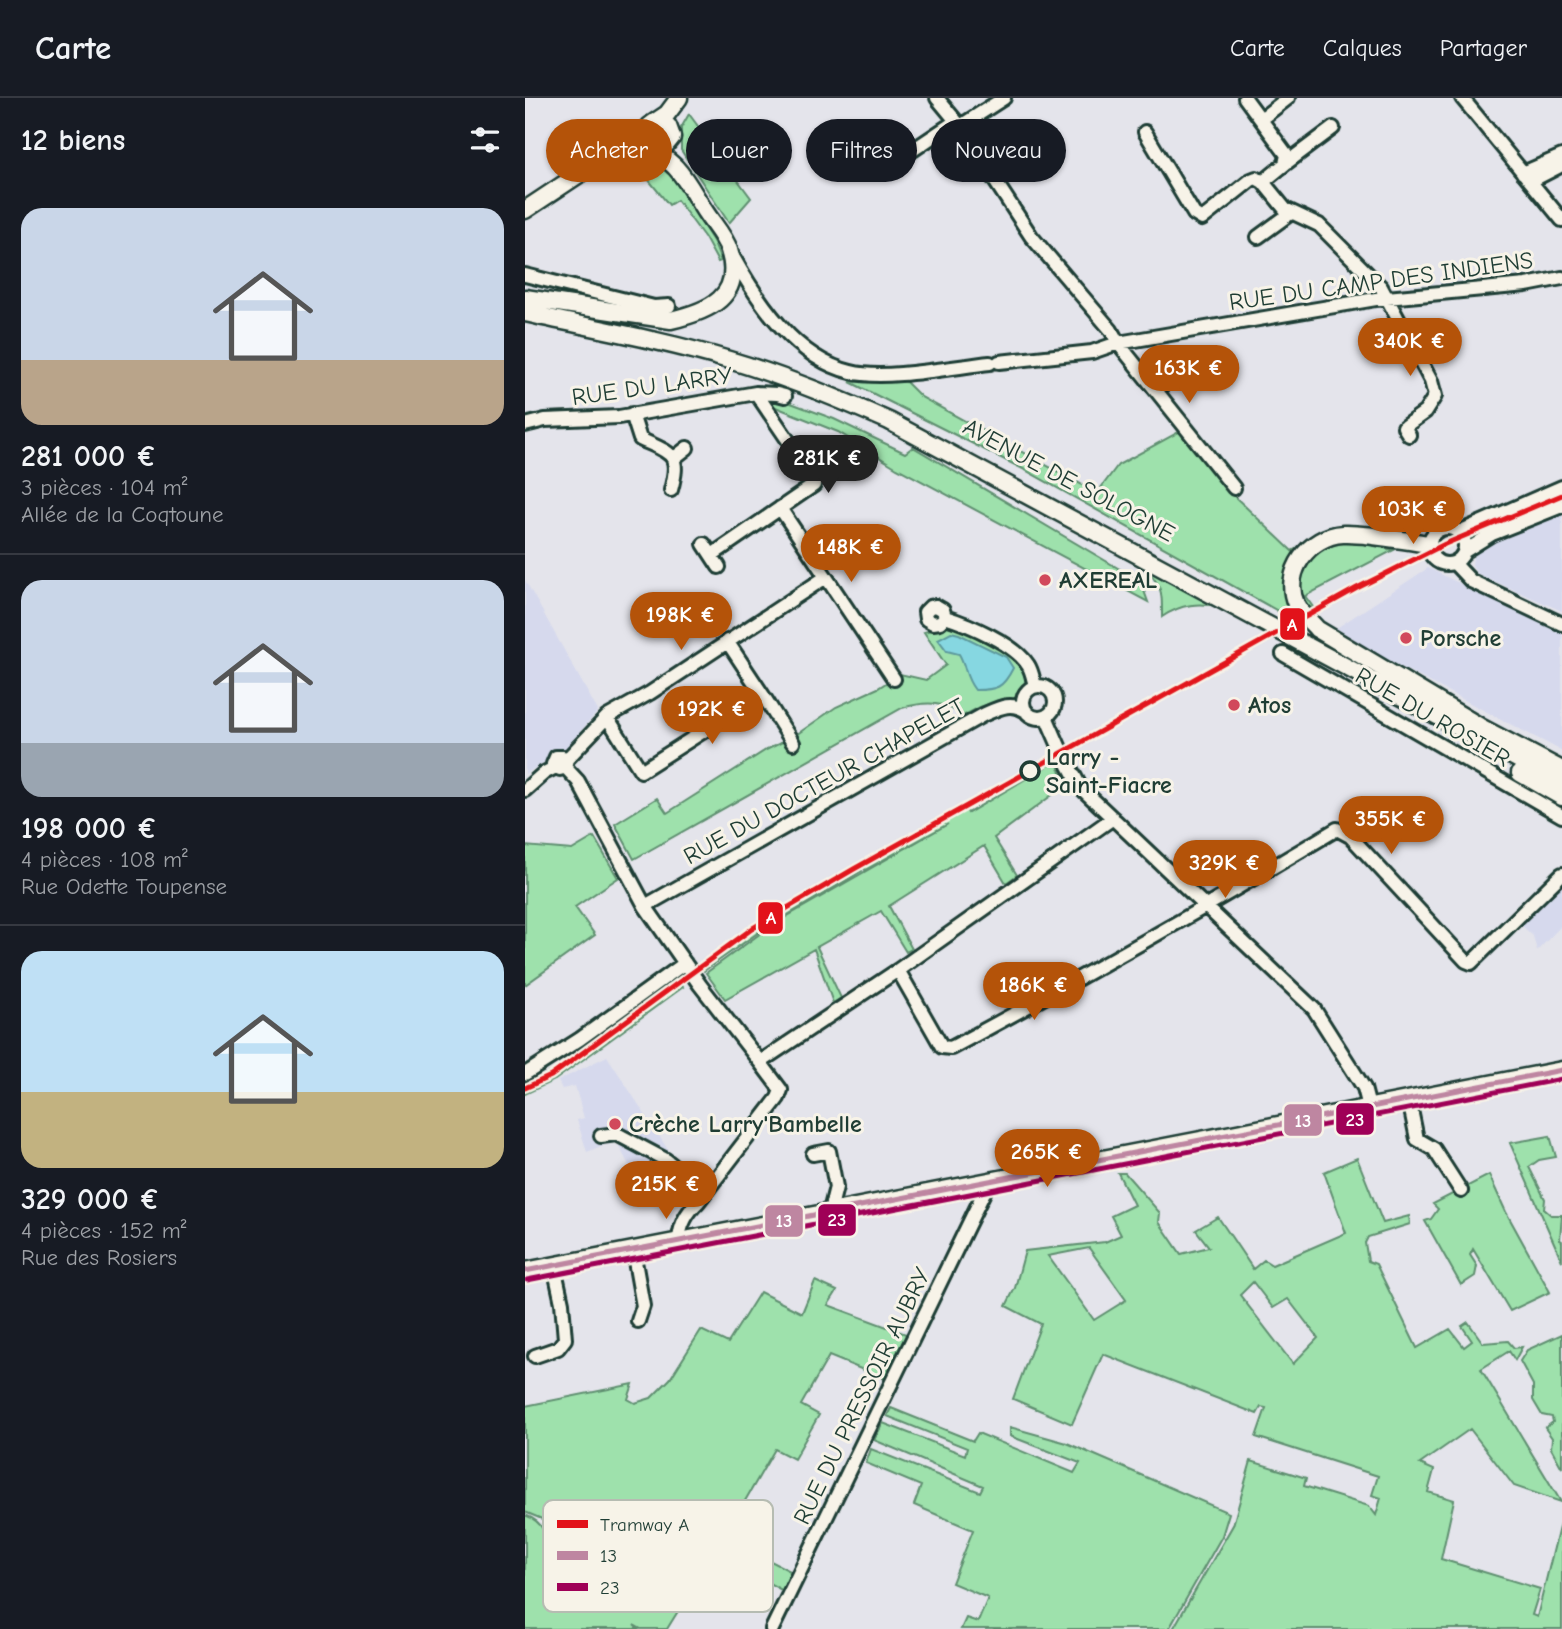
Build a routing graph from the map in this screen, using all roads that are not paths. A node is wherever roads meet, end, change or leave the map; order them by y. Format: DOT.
graph roads {
  1 [pos="679,98"];
  2 [pos="686,98"];
  3 [pos="937,98"];
  4 [pos="1004,98"];
  5 [pos="1245,98"];
  6 [pos="1288,98"];
  7 [pos="1462,98"];
  8 [pos="660,119"];
  9 [pos="953,119"];
  10 [pos="966,119"];
  11 [pos="1261,119"];
  12 [pos="1333,128"];
  13 [pos="1145,132"];
  14 [pos="672,137"];
  15 [pos="672,153"];
  16 [pos="1562,156"];
  17 [pos="672,163"];
  18 [pos="1285,164"];
  19 [pos="1562,165"];
  20 [pos="678,169"];
  21 [pos="1527,177"];
  22 [pos="1263,181"];
  23 [pos="568,182"];
  24 [pos="995,182"];
  25 [pos="525,210"];
  26 [pos="1291,213"];
  27 [pos="1562,220"];
  28 [pos="1258,237"];
  29 [pos="728,248"];
  30 [pos="525,275"];
  31 [pos="1562,278"];
  32 [pos="725,295"];
  33 [pos="1388,298"];
  34 [pos="760,299"];
  35 [pos="525,300"];
  36 [pos="669,306"];
  37 [pos="525,313"];
  38 [pos="1118,343"];
  39 [pos="756,393"];
  40 [pos="785,397"];
  41 [pos="632,414"];
  42 [pos="525,425"];
  43 [pos="1409,435"];
  44 [pos="687,449"];
  45 [pos="673,459"];
  46 [pos="1234,488"];
  47 [pos="1562,488"];
  48 [pos="671,490"];
  49 [pos="1562,506"];
  50 [pos="781,508"];
  51 [pos="1459,532"];
  52 [pos="704,544"];
  53 [pos="1429,544"];
  54 [pos="1465,551"];
  55 [pos="1454,563"];
  56 [pos="827,578"];
  57 [pos="1225,600"];
  58 [pos="945,617"];
  59 [pos="1562,624"];
  60 [pos="727,641"];
  61 [pos="1283,654"];
  62 [pos="894,679"];
  63 [pos="1035,686"];
  64 [pos="764,697"];
  65 [pos="1026,711"];
  66 [pos="607,717"];
  67 [pos="1044,717"];
  68 [pos="1481,727"];
  69 [pos="793,743"];
  70 [pos="562,765"];
  71 [pos="1562,769"];
  72 [pos="1562,783"];
  73 [pos="525,790"];
  74 [pos="1562,797"];
  75 [pos="1562,816"];
  76 [pos="1114,818"];
  77 [pos="1562,874"];
  78 [pos="645,906"];
  79 [pos="1207,906"];
  80 [pos="685,963"];
  81 [pos="898,970"];
  82 [pos="760,1062"];
  83 [pos="1562,1070"];
  84 [pos="525,1074"];
  85 [pos="1409,1100"];
  86 [pos="1369,1107"];
  87 [pos="601,1136"];
  88 [pos="813,1154"];
  89 [pos="989,1182"];
  90 [pos="1461,1191"];
  91 [pos="700,1199"];
  92 [pos="689,1211"];
  93 [pos="830,1211"];
  94 [pos="696,1238"];
  95 [pos="679,1240"];
  96 [pos="633,1250"];
  97 [pos="554,1266"];
  98 [pos="525,1271"];
  99 [pos="638,1321"];
  100 [pos="535,1356"];
  101 [pos="772,1629"];
  1 -- 8 [label="main road"];
  2 -- 14 [label="main road"];
  3 -- 9 [label="street"];
  4 -- 10 [label="street"];
  5 -- 11 [label="street"];
  6 -- 11 [label="street"];
  7 -- 21 [label="street"];
  11 -- 18 [label="street"];
  12 -- 18 [label="street"];
  13 -- 22 [label="street"];
  15 -- 20 [label="main road, RUE DU CAMP DES INDIENS"];
  16 -- 21 [label="street"];
  17 -- 20 [label="main road, RUE DU CAMP DES INDIENS"];
  18 -- 22 [label="street"];
  19 -- 21 [label="street"];
  20 -- 29 [label="main road, RUE DU CAMP DES INDIENS"];
  21 -- 27 [label="street"];
  22 -- 26 [label="street"];
  23 -- 25 [label="main road"];
  24 -- 38 [label="street"];
  26 -- 28 [label="street"];
  26 -- 33 [label="street"];
  29 -- 32 [label="main road"];
  29 -- 34 [label="street, RUE DU CAMP DES INDIENS"];
  30 -- 36 [label="street"];
  31 -- 33 [label="street, RUE DU CAMP DES INDIENS"];
  32 -- 34 [label="street"];
  32 -- 35 [label="main road"];
  33 -- 38 [label="street, RUE DU CAMP DES INDIENS"];
  33 -- 43 [label="street"];
  34 -- 38 [label="street, RUE DU CAMP DES INDIENS"];
  35 -- 68 [label="main road, AVENUE DE SOLOGNE"];
  37 -- 57 [label="main road, AVENUE DE SOLOGNE"];
  38 -- 46 [label="street"];
  39 -- 40 [label="street, RUE DU LARRY"];
  39 -- 41 [label="street, RUE DU LARRY"];
  39 -- 50 [label="street"];
  41 -- 42 [label="street, RUE DU LARRY"];
  41 -- 45 [label="street"];
  44 -- 45 [label="street"];
  45 -- 48 [label="street"];
  47 -- 51 [label="street"];
  49 -- 54 [label="street"];
  50 -- 52 [label="street"];
  50 -- 56 [label="street"];
  51 -- 53 [label="street"];
  51 -- 54 [label="street"];
  53 -- 55 [label="street"];
  53 -- 68 [label="main road"];
  54 -- 55 [label="street"];
  55 -- 59 [label="street"];
  56 -- 60 [label="street"];
  56 -- 62 [label="street"];
  57 -- 72 [label="main road, AVENUE DE SOLOGNE"];
  57 -- 74 [label="main road"];
  58 -- 63 [label="street"];
  60 -- 64 [label="street"];
  60 -- 66 [label="street"];
  61 -- 75 [label="street, RUE DU ROSIER"];
  63 -- 65 [label="street"];
  63 -- 67 [label="street"];
  64 -- 66 [label="street"];
  64 -- 69 [label="street"];
  65 -- 67 [label="street"];
  65 -- 78 [label="street, RUE DU DOCTEUR CHAPELET"];
  66 -- 70 [label="street"];
  67 -- 76 [label="street"];
  68 -- 71 [label="main road, AVENUE DE SOLOGNE"];
  70 -- 73 [label="street"];
  70 -- 78 [label="street"];
  76 -- 79 [label="street"];
  76 -- 81 [label="street"];
  77 -- 79 [label="street"];
  78 -- 80 [label="street"];
  79 -- 81 [label="street"];
  79 -- 86 [label="street"];
  80 -- 82 [label="street"];
  80 -- 84 [label="street"];
  81 -- 82 [label="street"];
  82 -- 91 [label="street"];
  83 -- 85 [label="main road"];
  85 -- 86 [label="main road"];
  85 -- 90 [label="street"];
  86 -- 89 [label="main road"];
  87 -- 91 [label="street"];
  88 -- 93 [label="street"];
  89 -- 93 [label="main road"];
  89 -- 101 [label="street, RUE DU PRESSOIR AUBRY"];
  91 -- 92 [label="street"];
  92 -- 94 [label="street"];
  92 -- 95 [label="street"];
  93 -- 94 [label="main road"];
  94 -- 95 [label="main road"];
  95 -- 96 [label="main road"];
  96 -- 97 [label="main road"];
  96 -- 99 [label="street"];
  97 -- 98 [label="main road"];
  97 -- 100 [label="street"];
}
